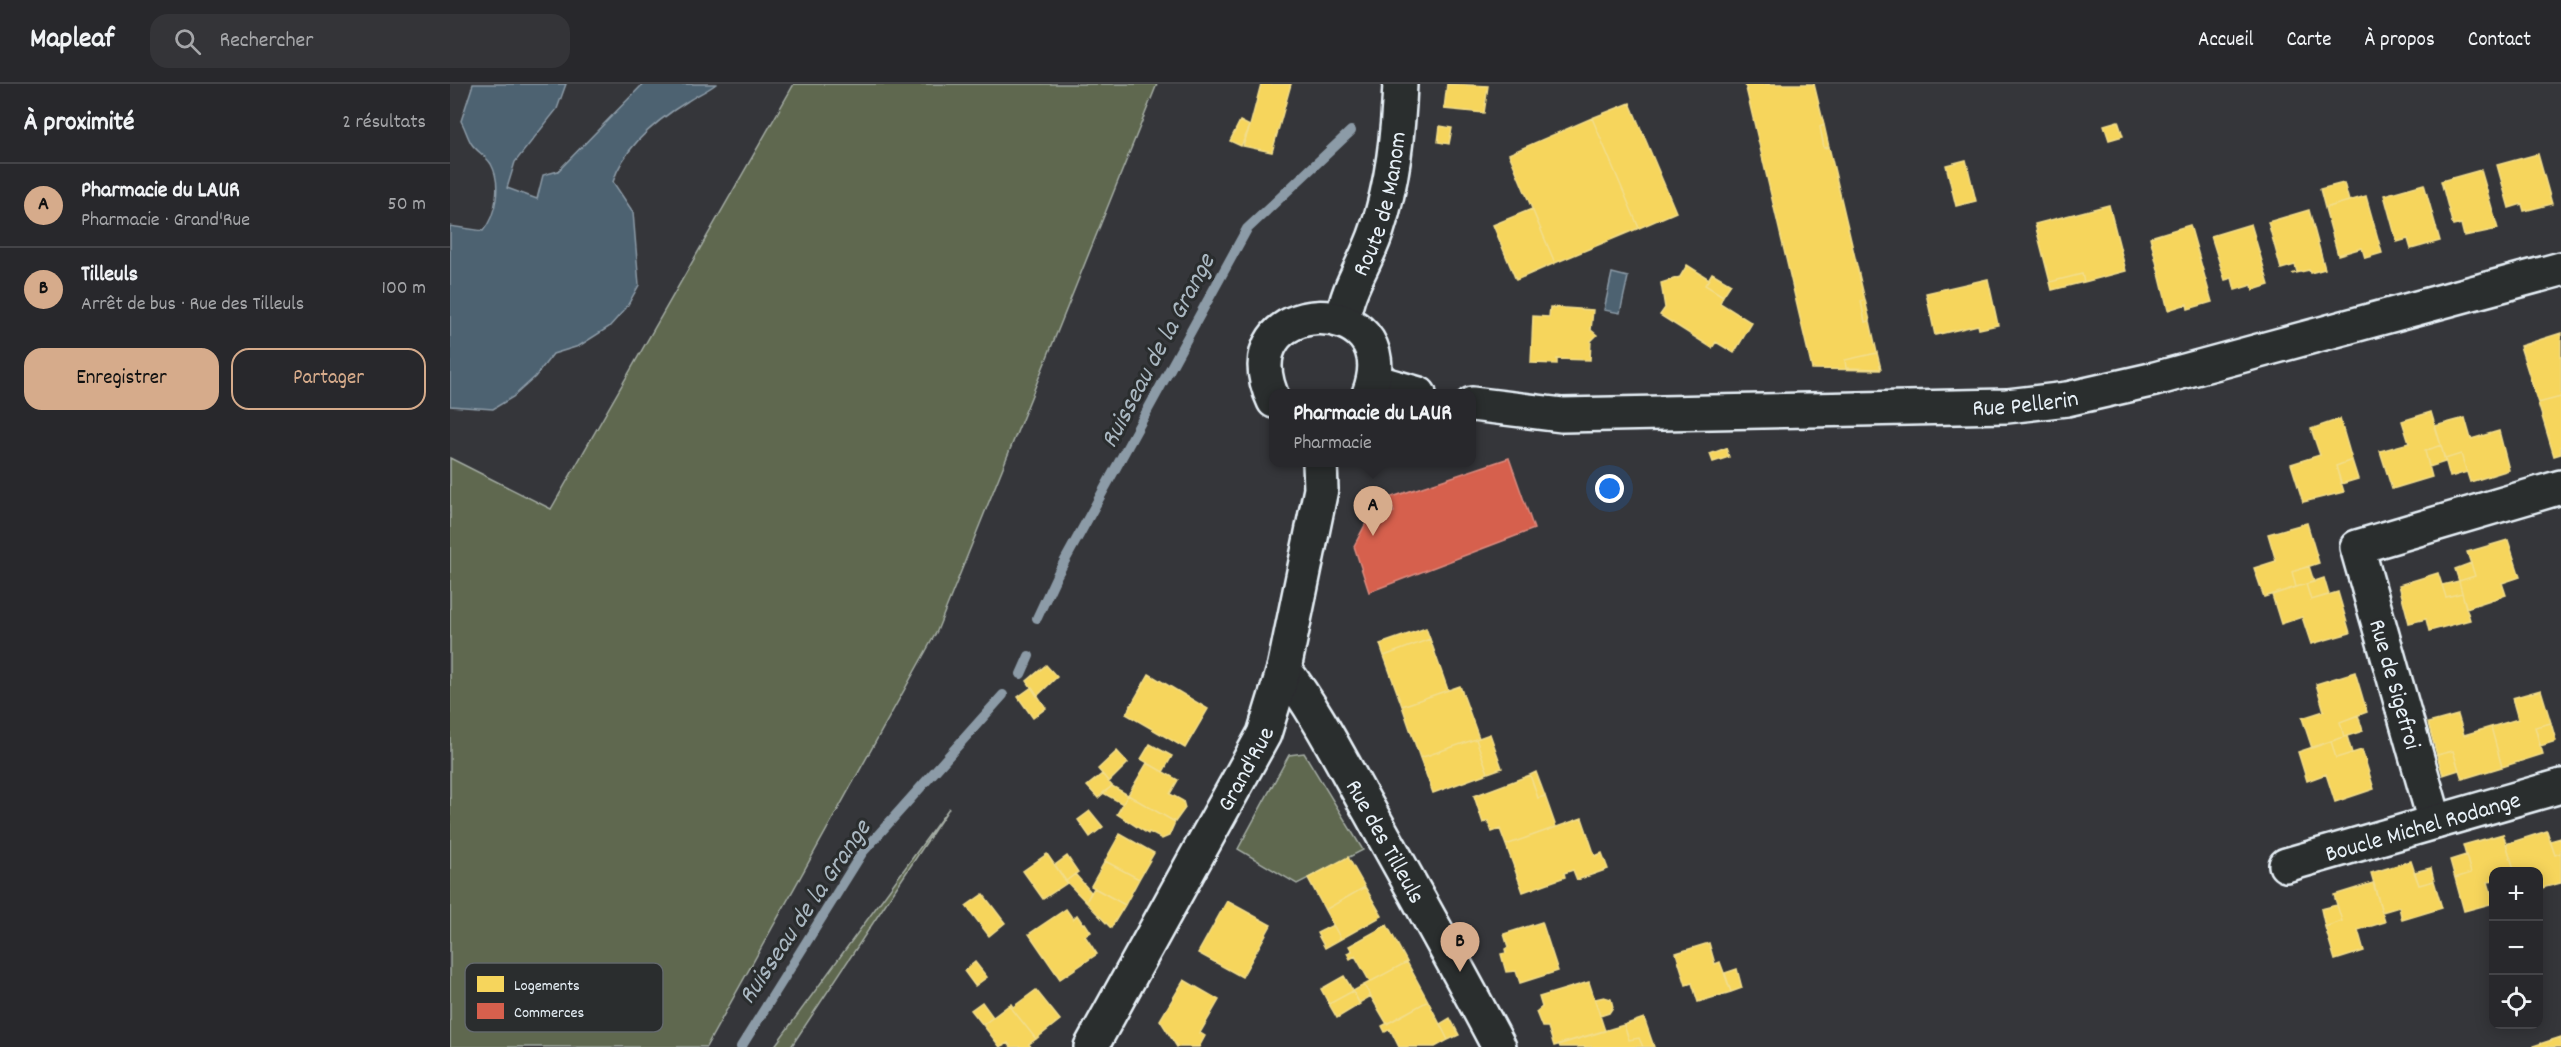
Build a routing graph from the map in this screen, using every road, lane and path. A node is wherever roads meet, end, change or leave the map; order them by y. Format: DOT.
graph roads {
  1 [pos="1400,84"];
  2 [pos="2561,269"];
  3 [pos="1343,320"];
  4 [pos="1372,387"];
  5 [pos="1388,389"];
  6 [pos="1269,390"];
  7 [pos="1476,404"];
  8 [pos="1320,467"];
  9 [pos="2561,487"];
  10 [pos="1284,669"];
  11 [pos="2561,786"];
  12 [pos="2435,822"];
  13 [pos="2286,865"];
  14 [pos="1091,1047"];
  15 [pos="1499,1047"];
  1 -- 3 [label="street, Route de Manom"];
  2 -- 7 [label="street, Rue Pellerin"];
  3 -- 4 [label="street"];
  3 -- 6 [label="street"];
  4 -- 5 [label="street"];
  8 -- 10 [label="street, Grand'Rue"];
  9 -- 12 [label="street, Rue de Sigefroi"];
  10 -- 14 [label="street, Grand'Rue"];
  10 -- 15 [label="street, Rue des Tilleuls"];
  11 -- 12 [label="street, Boucle Michel Rodange"];
  12 -- 13 [label="street, Boucle Michel Rodange"];
}
